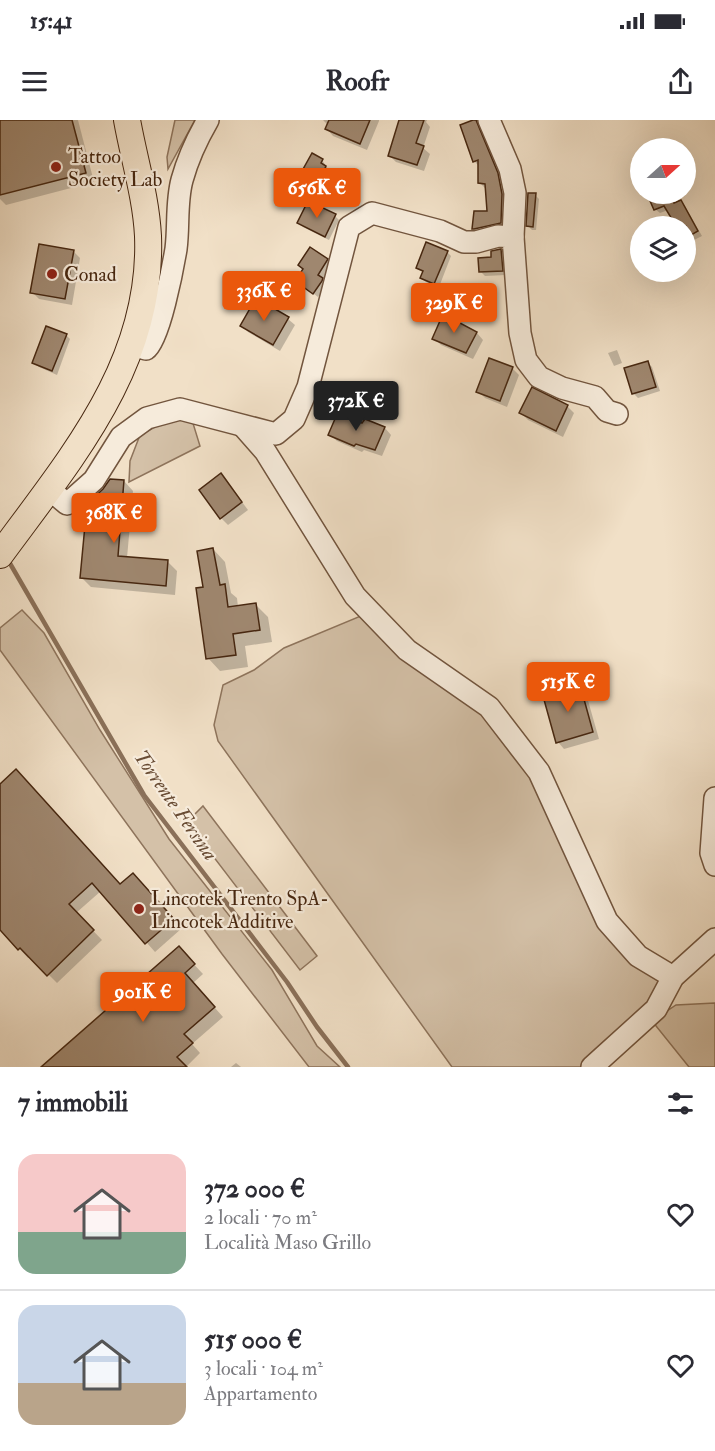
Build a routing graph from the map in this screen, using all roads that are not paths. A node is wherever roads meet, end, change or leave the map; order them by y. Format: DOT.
graph roads {
  1 [pos="127,120"];
  2 [pos="208,120"];
  3 [pos="489,120"];
  4 [pos="513,237"];
  5 [pos="131,345"];
  6 [pos="617,414"];
  7 [pos="243,426"];
  8 [pos="45,494"];
  9 [pos="0,555"];
  10 [pos="715,798"];
  11 [pos="715,864"];
  12 [pos="715,939"];
  13 [pos="673,977"];
  14 [pos="592,1067"];
  1 -- 5 [label="main road"];
  2 -- 5 [label="street"];
  3 -- 4 [label="street"];
  4 -- 6 [label="street"];
  4 -- 7 [label="street"];
  5 -- 8 [label="main road"];
  7 -- 8 [label="street"];
  7 -- 13 [label="street"];
  8 -- 9 [label="main road"];
  10 -- 11 [label="street"];
  12 -- 13 [label="street"];
  13 -- 14 [label="street"];
}
